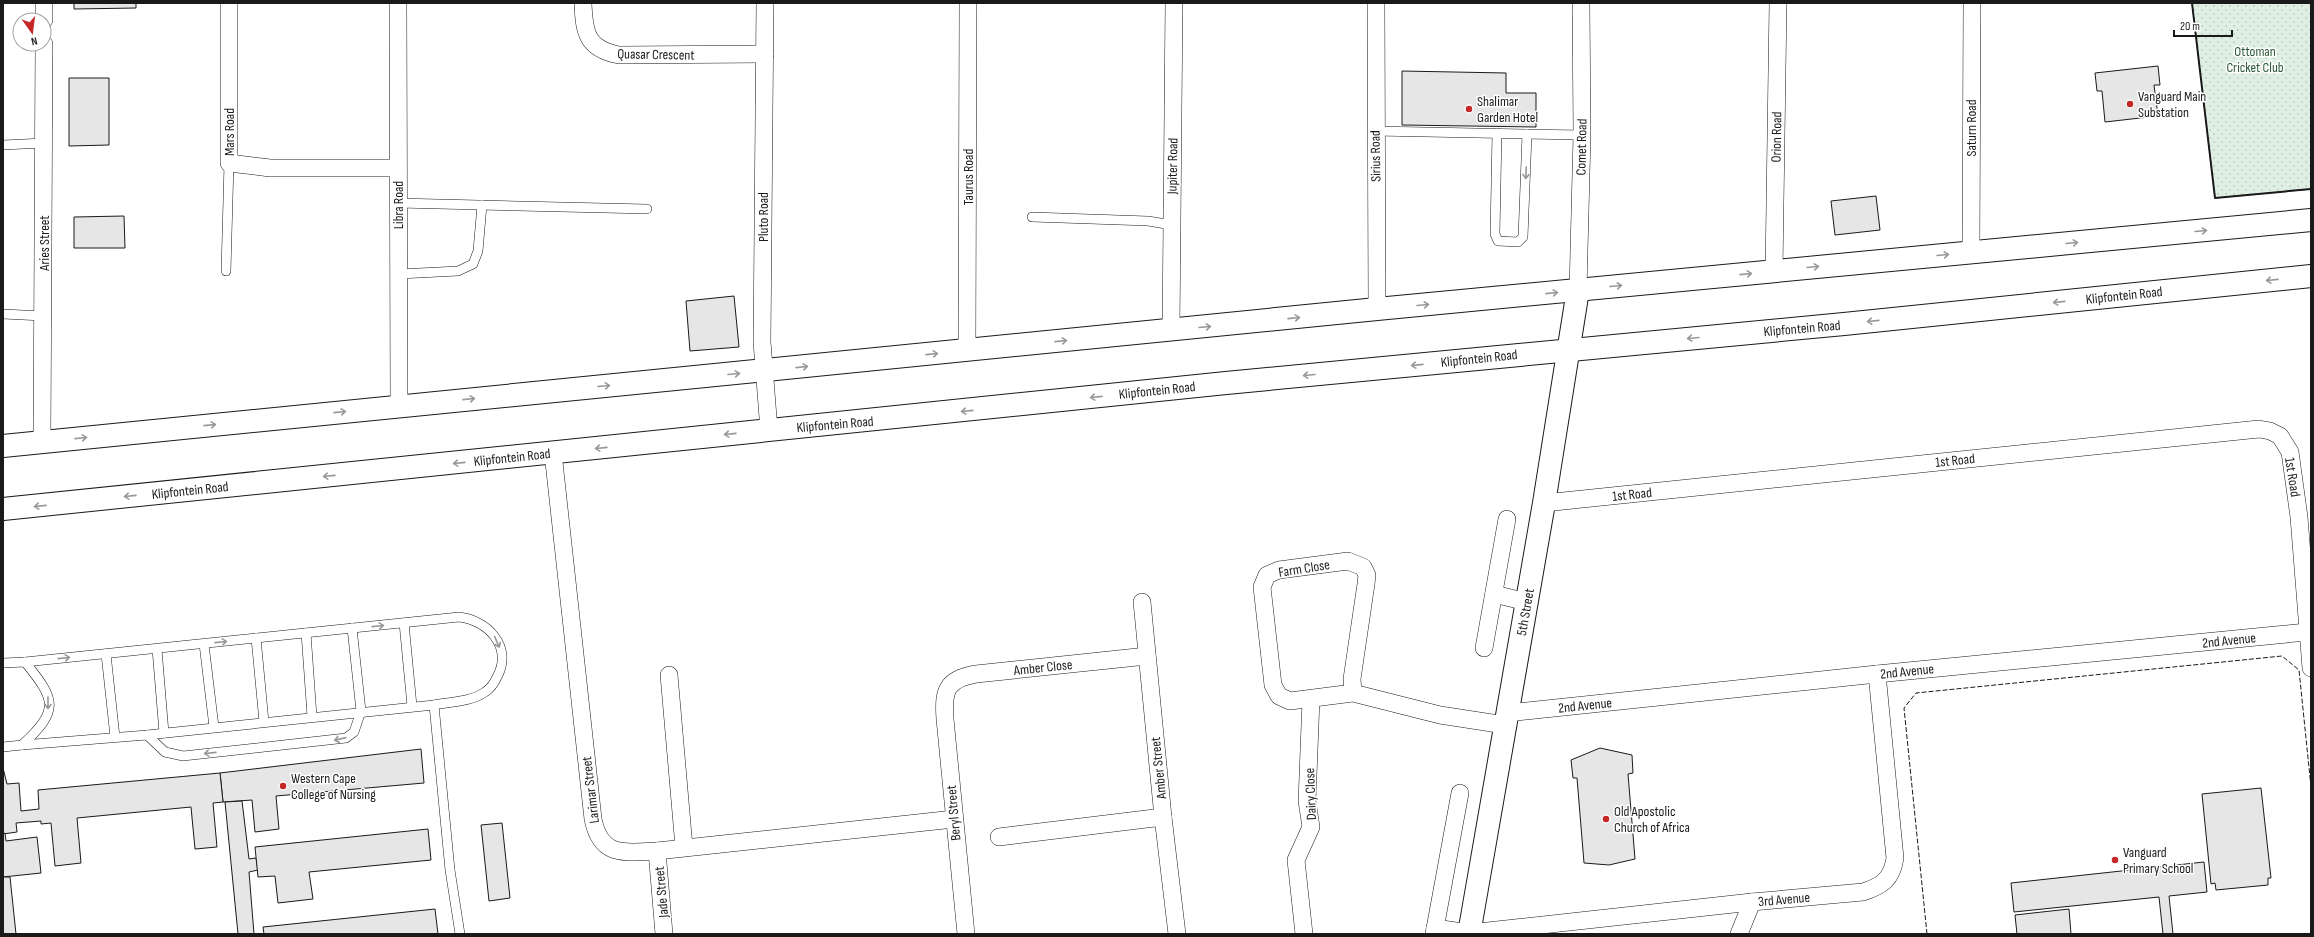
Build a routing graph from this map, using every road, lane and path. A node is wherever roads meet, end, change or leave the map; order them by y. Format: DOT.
graph roads {
  1 [pos="229,3"];
  2 [pos="398,3"];
  3 [pos="583,3"];
  4 [pos="765,3"];
  5 [pos="968,3"];
  6 [pos="1174,3"];
  7 [pos="1376,3"];
  8 [pos="1581,3"];
  9 [pos="1778,3"];
  10 [pos="1972,3"];
  11 [pos="44,52"];
  12 [pos="765,54"];
  13 [pos="1375,131"];
  14 [pos="1497,133"];
  15 [pos="1527,134"];
  16 [pos="1582,136"];
  17 [pos="44,143"];
  18 [pos="3,145"];
  19 [pos="229,163"];
  20 [pos="398,168"];
  21 [pos="398,203"];
  22 [pos="482,205"];
  23 [pos="647,209"];
  24 [pos="1032,217"];
  25 [pos="2311,220"];
  26 [pos="1172,225"];
  27 [pos="1971,252"];
  28 [pos="226,271"];
  29 [pos="1774,271"];
  30 [pos="398,274"];
  31 [pos="2311,276"];
  32 [pos="1578,290"];
  33 [pos="1377,309"];
  34 [pos="3,314"];
  35 [pos="43,316"];
  36 [pos="1171,330"];
  37 [pos="1567,349"];
  38 [pos="967,350"];
  39 [pos="764,370"];
  40 [pos="399,406"];
  41 [pos="769,430"];
  42 [pos="42,442"];
  43 [pos="3,446"];
  44 [pos="553,453"];
  45 [pos="1544,503"];
  46 [pos="3,509"];
  47 [pos="2305,516"];
  48 [pos="1507,519"];
  49 [pos="1494,594"];
  50 [pos="1142,602"];
  51 [pos="1527,602"];
  52 [pos="404,623"];
  53 [pos="352,628"];
  54 [pos="2307,632"];
  55 [pos="306,633"];
  56 [pos="256,638"];
  57 [pos="204,644"];
  58 [pos="157,648"];
  59 [pos="1484,648"];
  60 [pos="106,654"];
  61 [pos="1147,656"];
  62 [pos="25,662"];
  63 [pos="3,663"];
  64 [pos="2311,668"];
  65 [pos="1877,674"];
  66 [pos="669,675"];
  67 [pos="946,691"];
  68 [pos="1353,693"];
  69 [pos="1311,699"];
  70 [pos="434,704"];
  71 [pos="412,706"];
  72 [pos="361,711"];
  73 [pos="312,716"];
  74 [pos="1506,719"];
  75 [pos="264,722"];
  76 [pos="214,727"];
  77 [pos="164,733"];
  78 [pos="147,735"];
  79 [pos="115,737"];
  80 [pos="22,745"];
  81 [pos="3,747"];
  82 [pos="1460,793"];
  83 [pos="1163,817"];
  84 [pos="954,819"];
  85 [pos="999,836"];
  86 [pos="684,847"];
  87 [pos="657,851"];
  88 [pos="1752,902"];
  89 [pos="1435,931"];
  90 [pos="1469,933"];
  91 [pos="460,934"];
  92 [pos="664,934"];
  93 [pos="966,934"];
  94 [pos="1177,934"];
  95 [pos="1304,934"];
  96 [pos="1740,934"];
  1 -- 19 [label="street, Mars Road"];
  2 -- 20 [label="street, Libra Road"];
  3 -- 12 [label="street, Quasar Crescent"];
  4 -- 12 [label="street, Pluto Road"];
  5 -- 38 [label="street, Taurus Road"];
  6 -- 26 [label="street, Jupiter Road"];
  7 -- 13 [label="street, Sirius Road"];
  8 -- 16 [label="street, Comet Road"];
  9 -- 29 [label="street, Orion Road"];
  10 -- 27 [label="street, Saturn Road"];
  11 -- 17 [label="street, Aries Street"];
  12 -- 39 [label="street, Pluto Road"];
  13 -- 14 [label="lane"];
  13 -- 33 [label="street, Sirius Road"];
  14 -- 15 [label="lane"];
  15 -- 14 [label="lane, one-way"];
  15 -- 16 [label="lane"];
  16 -- 32 [label="street, Comet Road"];
  17 -- 18 [label="lane"];
  17 -- 35 [label="street, Aries Street"];
  19 -- 20 [label="street, Mars Road"];
  19 -- 28 [label="lane"];
  20 -- 21 [label="street, Libra Road"];
  21 -- 22 [label="lane"];
  21 -- 30 [label="street, Libra Road"];
  22 -- 23 [label="lane"];
  22 -- 30 [label="lane"];
  24 -- 26 [label="lane"];
  27 -- 25 [label="main road, one-way"];
  26 -- 36 [label="street, Jupiter Road"];
  29 -- 27 [label="main road, one-way"];
  32 -- 29 [label="main road, one-way"];
  30 -- 40 [label="street, Libra Road"];
  31 -- 37 [label="main road, Klipfontein Road, one-way"];
  33 -- 32 [label="main road, one-way"];
  32 -- 37 [label="main road, 5th Street"];
  36 -- 33 [label="main road, one-way"];
  34 -- 35 [label="lane"];
  35 -- 42 [label="street, Aries Street"];
  38 -- 36 [label="main road, one-way"];
  37 -- 41 [label="main road, Klipfontein Road, one-way"];
  37 -- 45 [label="main road, 5th Street"];
  39 -- 38 [label="main road, one-way"];
  40 -- 39 [label="main road, one-way"];
  39 -- 41 [label="street, Pluto Road"];
  42 -- 40 [label="main road, one-way"];
  41 -- 44 [label="main road, Klipfontein Road, one-way"];
  42 -- 43 [label="main road"];
  44 -- 46 [label="main road, Klipfontein Road, one-way"];
  44 -- 87 [label="street, Larimar Street"];
  45 -- 47 [label="street, 1st Road"];
  45 -- 51 [label="main road, 5th Street"];
  47 -- 54 [label="street, 1st Road"];
  48 -- 49 [label="street"];
  49 -- 51 [label="street"];
  49 -- 59 [label="street"];
  50 -- 61 [label="street, Amber Street"];
  51 -- 74 [label="main road, 5th Street"];
  53 -- 52 [label="lane, one-way"];
  52 -- 70 [label="lane, one-way"];
  52 -- 71 [label="lane"];
  53 -- 55 [label="lane"];
  53 -- 72 [label="lane"];
  54 -- 64 [label="street, 1st Road"];
  54 -- 65 [label="street, 2nd Avenue"];
  55 -- 56 [label="lane"];
  55 -- 73 [label="lane"];
  57 -- 56 [label="lane, one-way"];
  56 -- 75 [label="lane"];
  57 -- 58 [label="lane"];
  57 -- 76 [label="lane"];
  58 -- 60 [label="lane"];
  58 -- 77 [label="lane"];
  62 -- 60 [label="lane, one-way"];
  60 -- 79 [label="lane"];
  61 -- 67 [label="street, Amber Close"];
  61 -- 83 [label="street, Amber Street"];
  62 -- 63 [label="lane"];
  62 -- 80 [label="lane, one-way"];
  65 -- 74 [label="street, 2nd Avenue"];
  65 -- 88 [label="street, 3rd Avenue"];
  66 -- 86 [label="street"];
  67 -- 84 [label="street, Beryl Street"];
  68 -- 69 [label="street, Farm Close"];
  68 -- 69 [label="street, Farm Close"];
  68 -- 74 [label="street, Farm Close"];
  69 -- 95 [label="street, Dairy Close"];
  70 -- 71 [label="lane"];
  70 -- 91 [label="lane"];
  71 -- 72 [label="lane"];
  72 -- 73 [label="lane"];
  72 -- 78 [label="lane, one-way"];
  73 -- 75 [label="lane"];
  74 -- 90 [label="main road, 5th Street"];
  75 -- 76 [label="lane"];
  76 -- 77 [label="lane"];
  77 -- 78 [label="lane"];
  78 -- 79 [label="lane"];
  79 -- 80 [label="lane"];
  80 -- 81 [label="lane"];
  82 -- 89 [label="street"];
  83 -- 85 [label="street"];
  83 -- 94 [label="street, Amber Street"];
  84 -- 86 [label="street, Larimar Street"];
  84 -- 93 [label="street, Beryl Street"];
  86 -- 87 [label="street, Larimar Street"];
  87 -- 92 [label="street, Jade Street"];
  88 -- 90 [label="street, 3rd Avenue"];
  88 -- 96 [label="street"];
  89 -- 90 [label="street, 3rd Avenue"];
}
